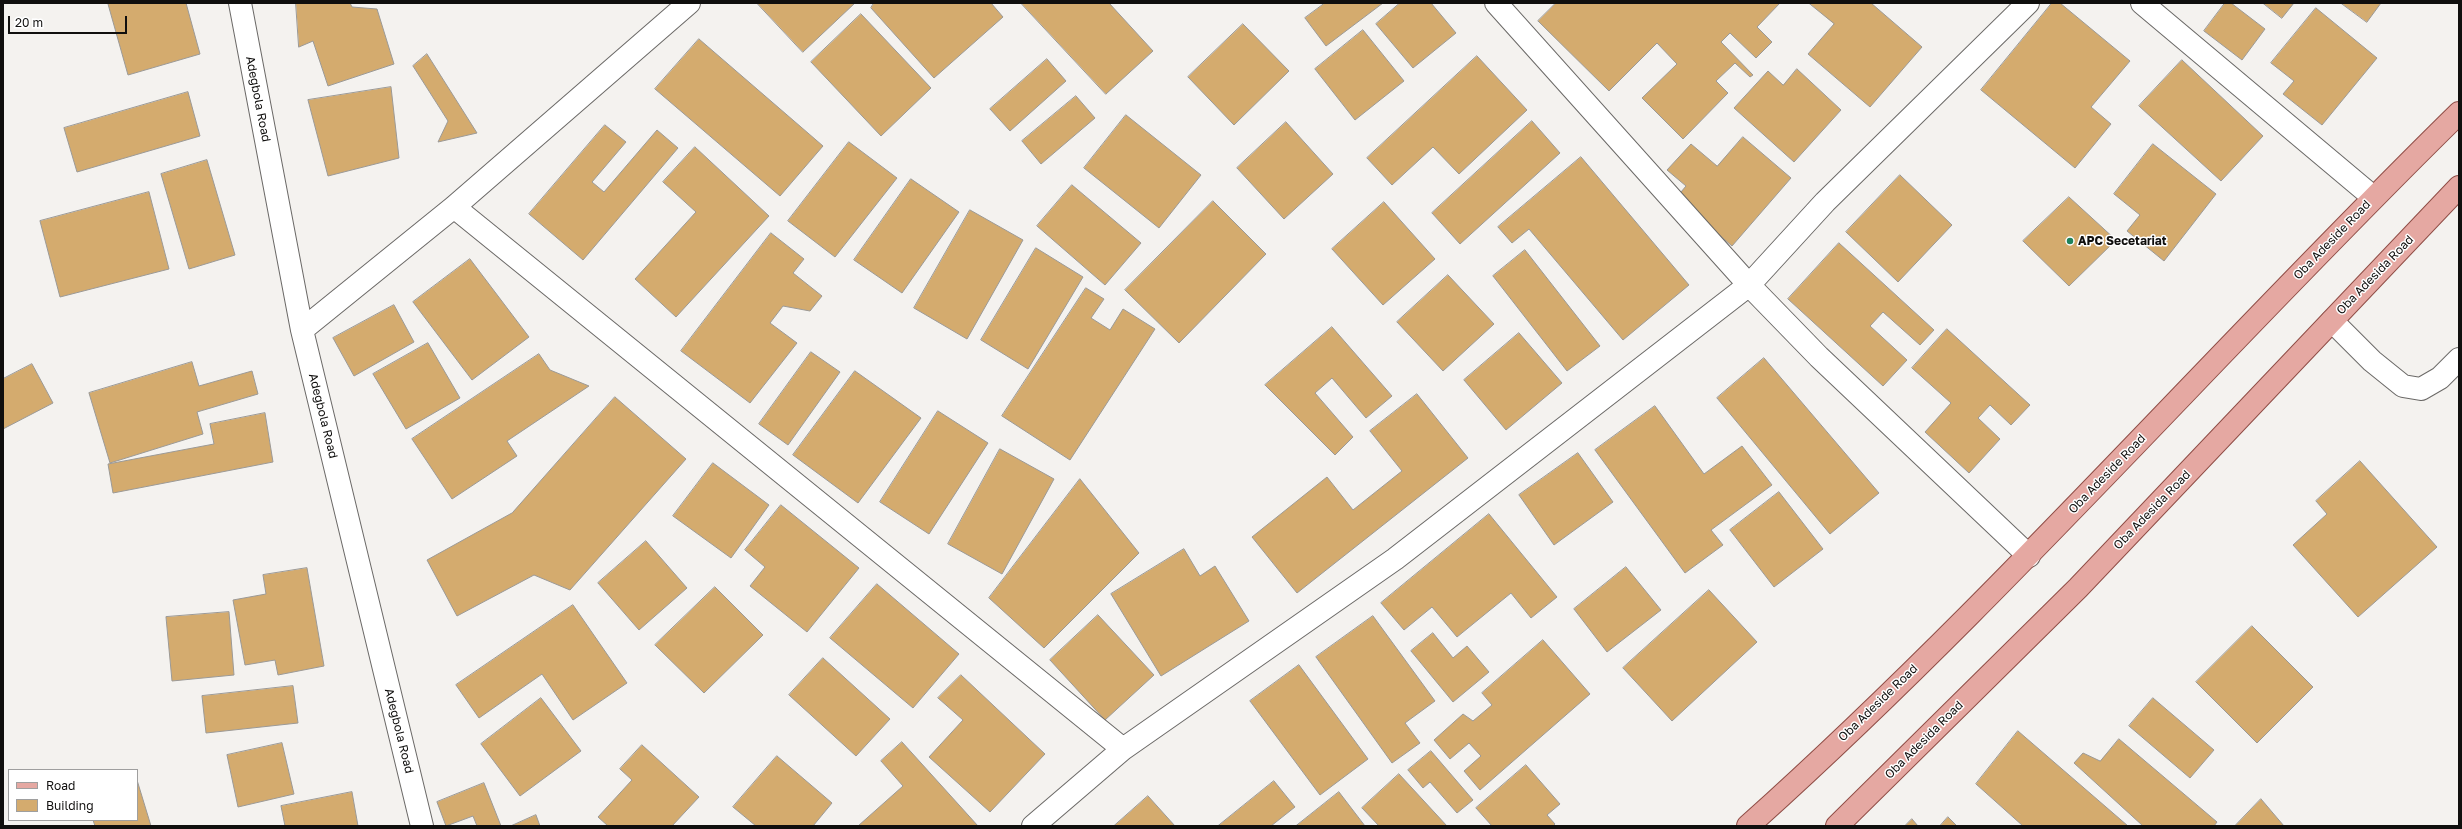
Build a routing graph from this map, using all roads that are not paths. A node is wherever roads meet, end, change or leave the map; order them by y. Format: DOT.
graph roads {
  1 [pos="240,3"];
  2 [pos="689,3"];
  3 [pos="1496,3"];
  4 [pos="2028,3"];
  5 [pos="2142,3"];
  6 [pos="2459,113"];
  7 [pos="2459,187"];
  8 [pos="2373,197"];
  9 [pos="454,207"];
  10 [pos="1749,285"];
  11 [pos="2332,321"];
  12 [pos="302,330"];
  13 [pos="2459,359"];
  14 [pos="2029,556"];
  15 [pos="1123,749"];
  16 [pos="422,826"];
  17 [pos="1033,826"];
  18 [pos="1748,826"];
  19 [pos="1837,826"];
  1 -- 12 [label="street, Adegbola Road"];
  2 -- 9 [label="street"];
  3 -- 10 [label="street"];
  4 -- 10 [label="street"];
  5 -- 8 [label="street"];
  6 -- 8 [label="main road, Oba Adeside Road"];
  7 -- 11 [label="main road, Oba Adesida Road"];
  8 -- 14 [label="main road, Oba Adeside Road"];
  9 -- 12 [label="street"];
  9 -- 15 [label="street"];
  10 -- 14 [label="street"];
  10 -- 15 [label="street"];
  11 -- 13 [label="street"];
  11 -- 19 [label="main road, Oba Adesida Road"];
  12 -- 16 [label="street, Adegbola Road"];
  14 -- 18 [label="main road, Oba Adeside Road"];
  15 -- 17 [label="street"];
}
